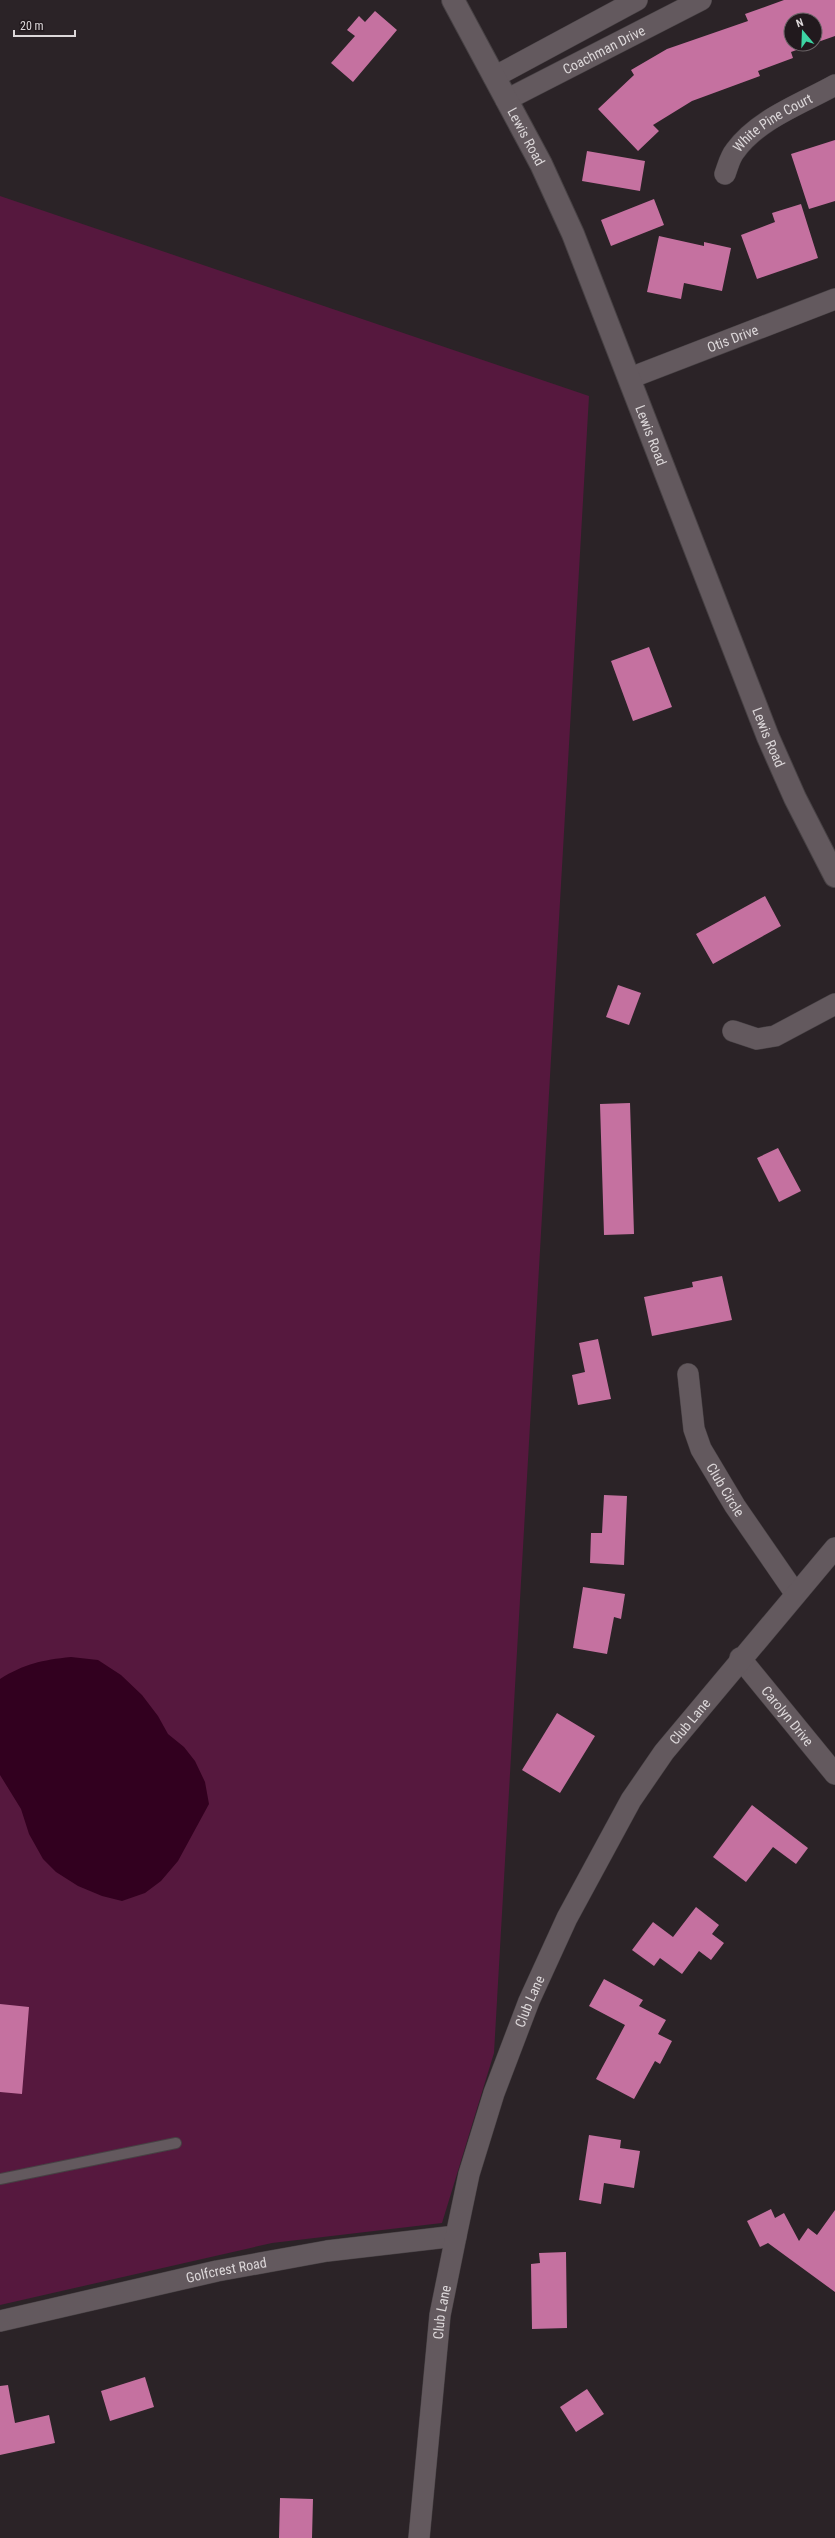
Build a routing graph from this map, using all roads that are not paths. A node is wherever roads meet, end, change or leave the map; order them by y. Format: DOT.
graph roads {
  1 [pos="453,0"];
  2 [pos="637,0"];
  3 [pos="701,0"];
  4 [pos="494,77"];
  5 [pos="835,85"];
  6 [pos="506,100"];
  7 [pos="725,174"];
  8 [pos="835,299"];
  9 [pos="630,378"];
  10 [pos="835,876"];
  11 [pos="835,1004"];
  12 [pos="733,1031"];
  13 [pos="688,1374"];
  14 [pos="835,1548"];
  15 [pos="795,1593"];
  16 [pos="740,1658"];
  17 [pos="835,1774"];
  18 [pos="176,2143"];
  19 [pos="0,2179"];
  20 [pos="456,2236"];
  21 [pos="0,2321"];
  22 [pos="419,2538"];
  1 -- 4 [label="street, Lewis Road"];
  2 -- 4 [label="street, Coachman Drive"];
  3 -- 6 [label="street, Coachman Drive"];
  4 -- 6 [label="street, Lewis Road"];
  5 -- 7 [label="street, White Pine Court"];
  6 -- 9 [label="street, Lewis Road"];
  8 -- 9 [label="street, Otis Drive"];
  9 -- 10 [label="street, Lewis Road"];
  11 -- 12 [label="street"];
  13 -- 15 [label="street, Club Circle"];
  14 -- 15 [label="street, Club Lane"];
  15 -- 16 [label="street, Club Lane"];
  16 -- 17 [label="street, Carolyn Drive"];
  16 -- 20 [label="street, Club Lane"];
  18 -- 19 [label="lane"];
  20 -- 21 [label="street, Golfcrest Road"];
  20 -- 22 [label="street, Club Lane"];
}
